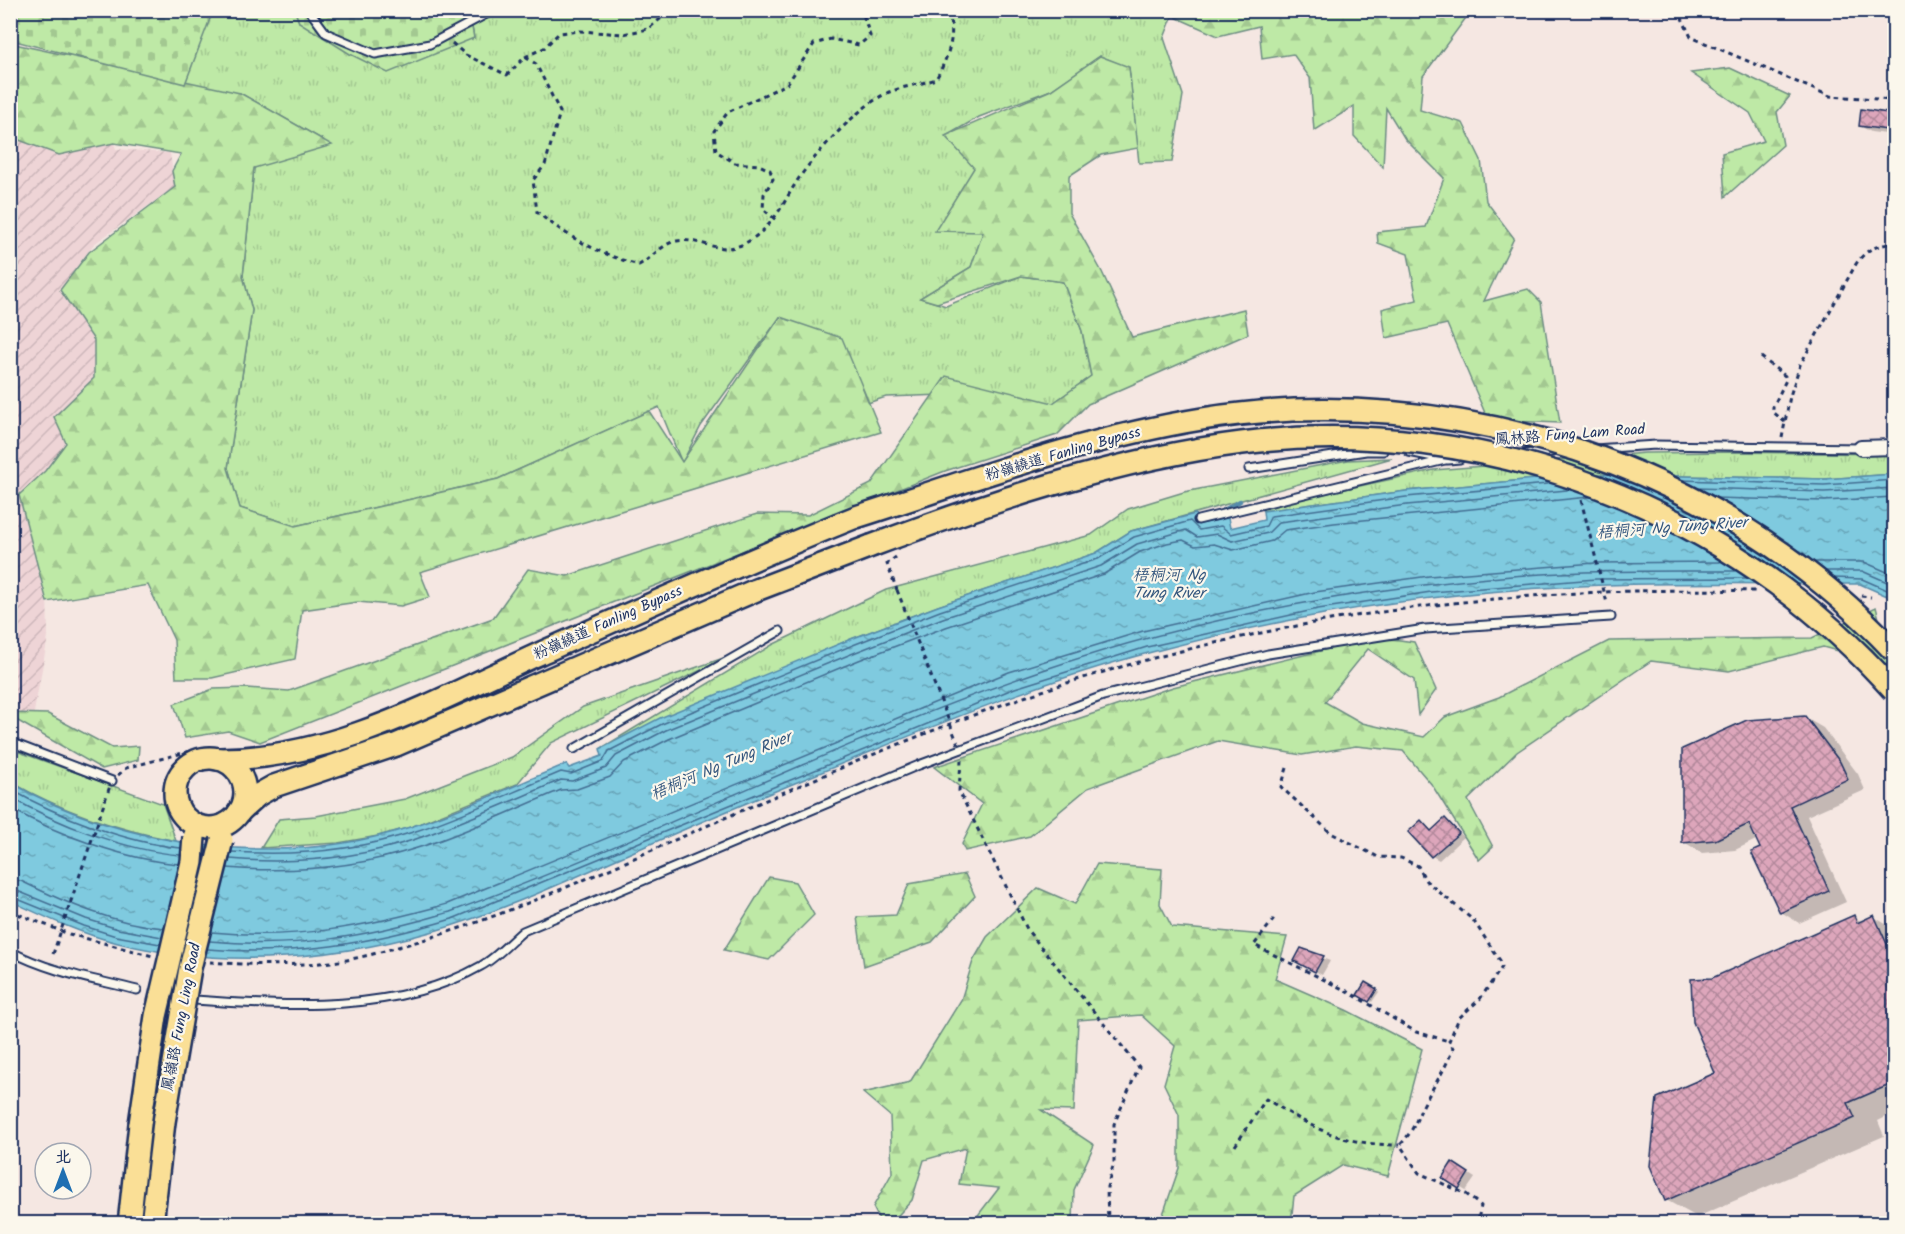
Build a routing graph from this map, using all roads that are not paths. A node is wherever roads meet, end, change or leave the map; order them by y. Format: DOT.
graph roads {
  1 [pos="309,10"];
  2 [pos="494,10"];
  3 [pos="1894,447"];
  4 [pos="1861,448"];
  5 [pos="1390,451"];
  6 [pos="1402,451"];
  7 [pos="1448,460"];
  8 [pos="1249,469"];
  9 [pos="1198,520"];
  10 [pos="1611,617"];
  11 [pos="780,631"];
  12 [pos="1894,651"];
  13 [pos="1894,691"];
  14 [pos="10,742"];
  15 [pos="574,749"];
  16 [pos="217,759"];
  17 [pos="111,783"];
  18 [pos="237,814"];
  19 [pos="192,830"];
  20 [pos="10,951"];
  21 [pos="137,990"];
  22 [pos="195,1000"];
  23 [pos="129,1224"];
  24 [pos="152,1224"];
  1 -- 2 [label="lane"];
  3 -- 4 [label="street, 鳳林路 Fung Lam Road"];
  4 -- 7 [label="lane, 鳳林路 Fung Lam Road"];
  5 -- 8 [label="lane"];
  6 -- 7 [label="lane, 鳳林路 Fung Lam Road"];
  7 -- 9 [label="lane"];
  10 -- 22 [label="lane"];
  11 -- 15 [label="lane"];
  12 -- 16 [label="main road, 粉嶺繞道 Fanling Bypass, bridge"];
  13 -- 18 [label="main road, 粉嶺繞道 Fanling Bypass, bridge"];
  14 -- 17 [label="lane"];
  16 -- 18 [label="main road"];
  16 -- 19 [label="main road"];
  18 -- 19 [label="main road"];
  18 -- 24 [label="main road, 鳳嶺路 Fung Ling Road, bridge"];
  19 -- 23 [label="main road, 鳳嶺路 Fung Ling Road, bridge"];
  20 -- 21 [label="lane"];
}
